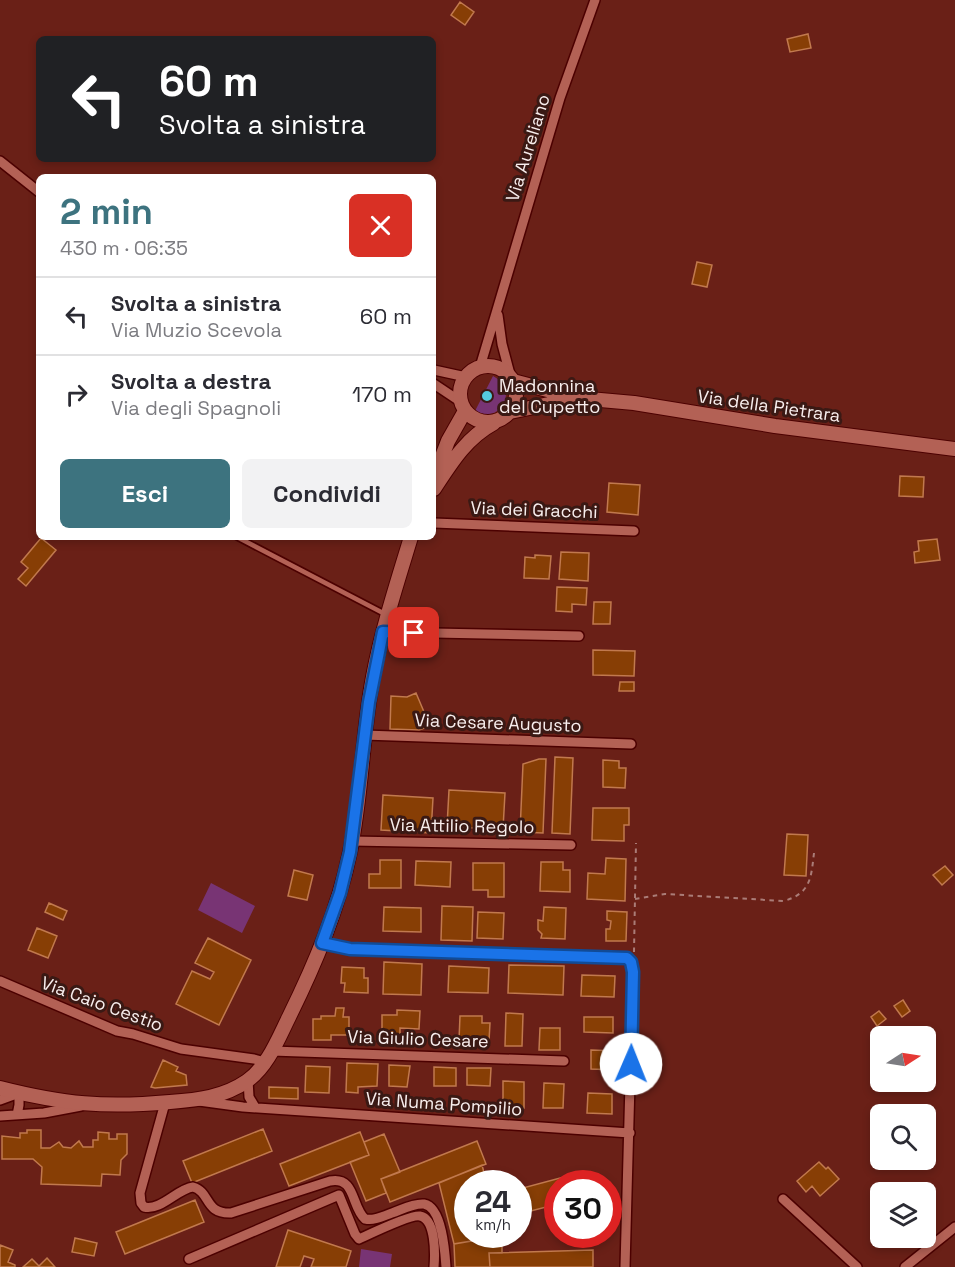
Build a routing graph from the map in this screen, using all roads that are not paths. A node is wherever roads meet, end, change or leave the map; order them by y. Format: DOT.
graph roads {
  1 [pos="595,0"];
  2 [pos="0,161"];
  3 [pos="36,190"];
  4 [pos="498,306"];
  5 [pos="480,367"];
  6 [pos="436,370"];
  7 [pos="466,377"];
  8 [pos="512,379"];
  9 [pos="436,386"];
  10 [pos="578,398"];
  11 [pos="463,406"];
  12 [pos="510,412"];
  13 [pos="498,421"];
  14 [pos="955,449"];
  15 [pos="436,472"];
  16 [pos="436,486"];
  17 [pos="436,523"];
  18 [pos="634,531"];
  19 [pos="243,540"];
  20 [pos="410,540"];
  21 [pos="387,615"];
  22 [pos="383,632"];
  23 [pos="579,636"];
  24 [pos="364,735"];
  25 [pos="631,744"];
  26 [pos="352,841"];
  27 [pos="571,845"];
  28 [pos="322,943"];
  29 [pos="0,981"];
  30 [pos="268,1057"];
  31 [pos="564,1061"];
  32 [pos="248,1080"];
  33 [pos="0,1088"];
  34 [pos="19,1093"];
  35 [pos="0,1100"];
  36 [pos="196,1100"];
  37 [pos="165,1103"];
  38 [pos="83,1105"];
  39 [pos="255,1107"];
  40 [pos="17,1115"];
  41 [pos="0,1116"];
  42 [pos="630,1133"];
  43 [pos="783,1199"];
  44 [pos="955,1227"];
  45 [pos="189,1259"];
  46 [pos="434,1267"];
  47 [pos="446,1267"];
  48 [pos="625,1267"];
  49 [pos="857,1267"];
  50 [pos="905,1267"];
  1 -- 4 [label="street, Via Aureliano"];
  2 -- 3 [label="street"];
  4 -- 5 [label="street, Via Aureliano"];
  4 -- 8 [label="street, Via Aureliano"];
  5 -- 7 [label="street"];
  5 -- 8 [label="street"];
  6 -- 7 [label="street"];
  7 -- 11 [label="street"];
  8 -- 10 [label="street, Via della Pietrara"];
  8 -- 12 [label="street"];
  9 -- 11 [label="street"];
  10 -- 12 [label="street, Via della Pietrara"];
  10 -- 14 [label="street, Via della Pietrara"];
  11 -- 13 [label="street"];
  11 -- 15 [label="street"];
  12 -- 13 [label="street"];
  13 -- 16 [label="street"];
  17 -- 18 [label="street, Via dei Gracchi"];
  19 -- 21 [label="lane"];
  20 -- 21 [label="street"];
  21 -- 22 [label="street"];
  22 -- 23 [label="street"];
  22 -- 24 [label="street"];
  24 -- 25 [label="street, Via Cesare Augusto"];
  24 -- 26 [label="street"];
  26 -- 27 [label="street, Via Attilio Regolo"];
  26 -- 28 [label="street"];
  28 -- 30 [label="street"];
  28 -- 42 [label="street"];
  29 -- 30 [label="street, Via Caio Cestio"];
  30 -- 31 [label="street, Via Giulio Cesare"];
  30 -- 32 [label="street"];
  32 -- 36 [label="street"];
  32 -- 39 [label="street"];
  33 -- 34 [label="street"];
  34 -- 35 [label="street"];
  34 -- 38 [label="street"];
  34 -- 40 [label="street"];
  36 -- 37 [label="street"];
  36 -- 39 [label="street, Via Numa Pompilio"];
  37 -- 38 [label="street"];
  37 -- 47 [label="street"];
  38 -- 40 [label="street"];
  39 -- 42 [label="street, Via Numa Pompilio"];
  40 -- 41 [label="street"];
  42 -- 48 [label="street"];
  43 -- 49 [label="street"];
  44 -- 50 [label="street"];
  45 -- 46 [label="street"];
}
